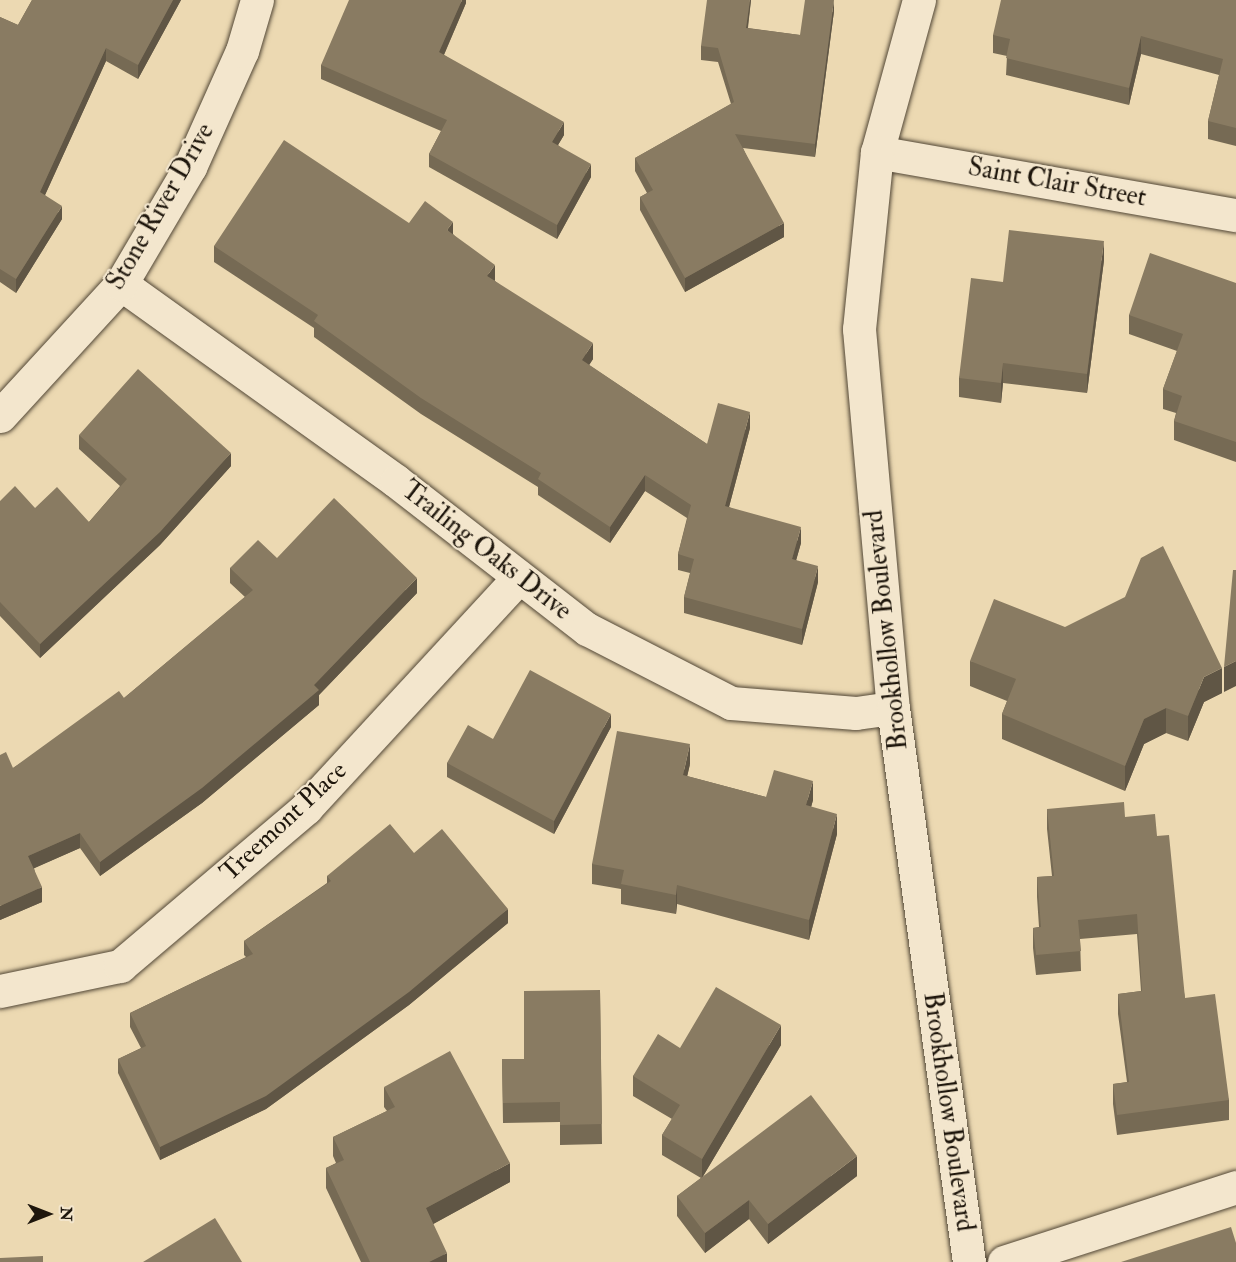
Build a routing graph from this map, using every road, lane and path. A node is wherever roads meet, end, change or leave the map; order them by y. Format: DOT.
graph roads {
  1 [pos="257,0"];
  2 [pos="918,0"];
  3 [pos="878,152"];
  4 [pos="1236,215"];
  5 [pos="121,285"];
  6 [pos="0,416"];
  7 [pos="519,576"];
  8 [pos="893,708"];
  9 [pos="0,991"];
  10 [pos="1236,1187"];
  11 [pos="969,1262"];
  12 [pos="1004,1262"];
  1 -- 5 [label="street, Stone River Drive"];
  2 -- 3 [label="street, Brookhollow Boulevard"];
  3 -- 4 [label="street, Saint Clair Street"];
  3 -- 8 [label="street, Brookhollow Boulevard"];
  5 -- 6 [label="street, Stone River Drive"];
  5 -- 7 [label="street, Trailing Oaks Drive"];
  7 -- 8 [label="street, Trailing Oaks Drive"];
  7 -- 9 [label="street, Treemont Place"];
  8 -- 11 [label="street, Brookhollow Boulevard"];
  10 -- 12 [label="street"];
}
